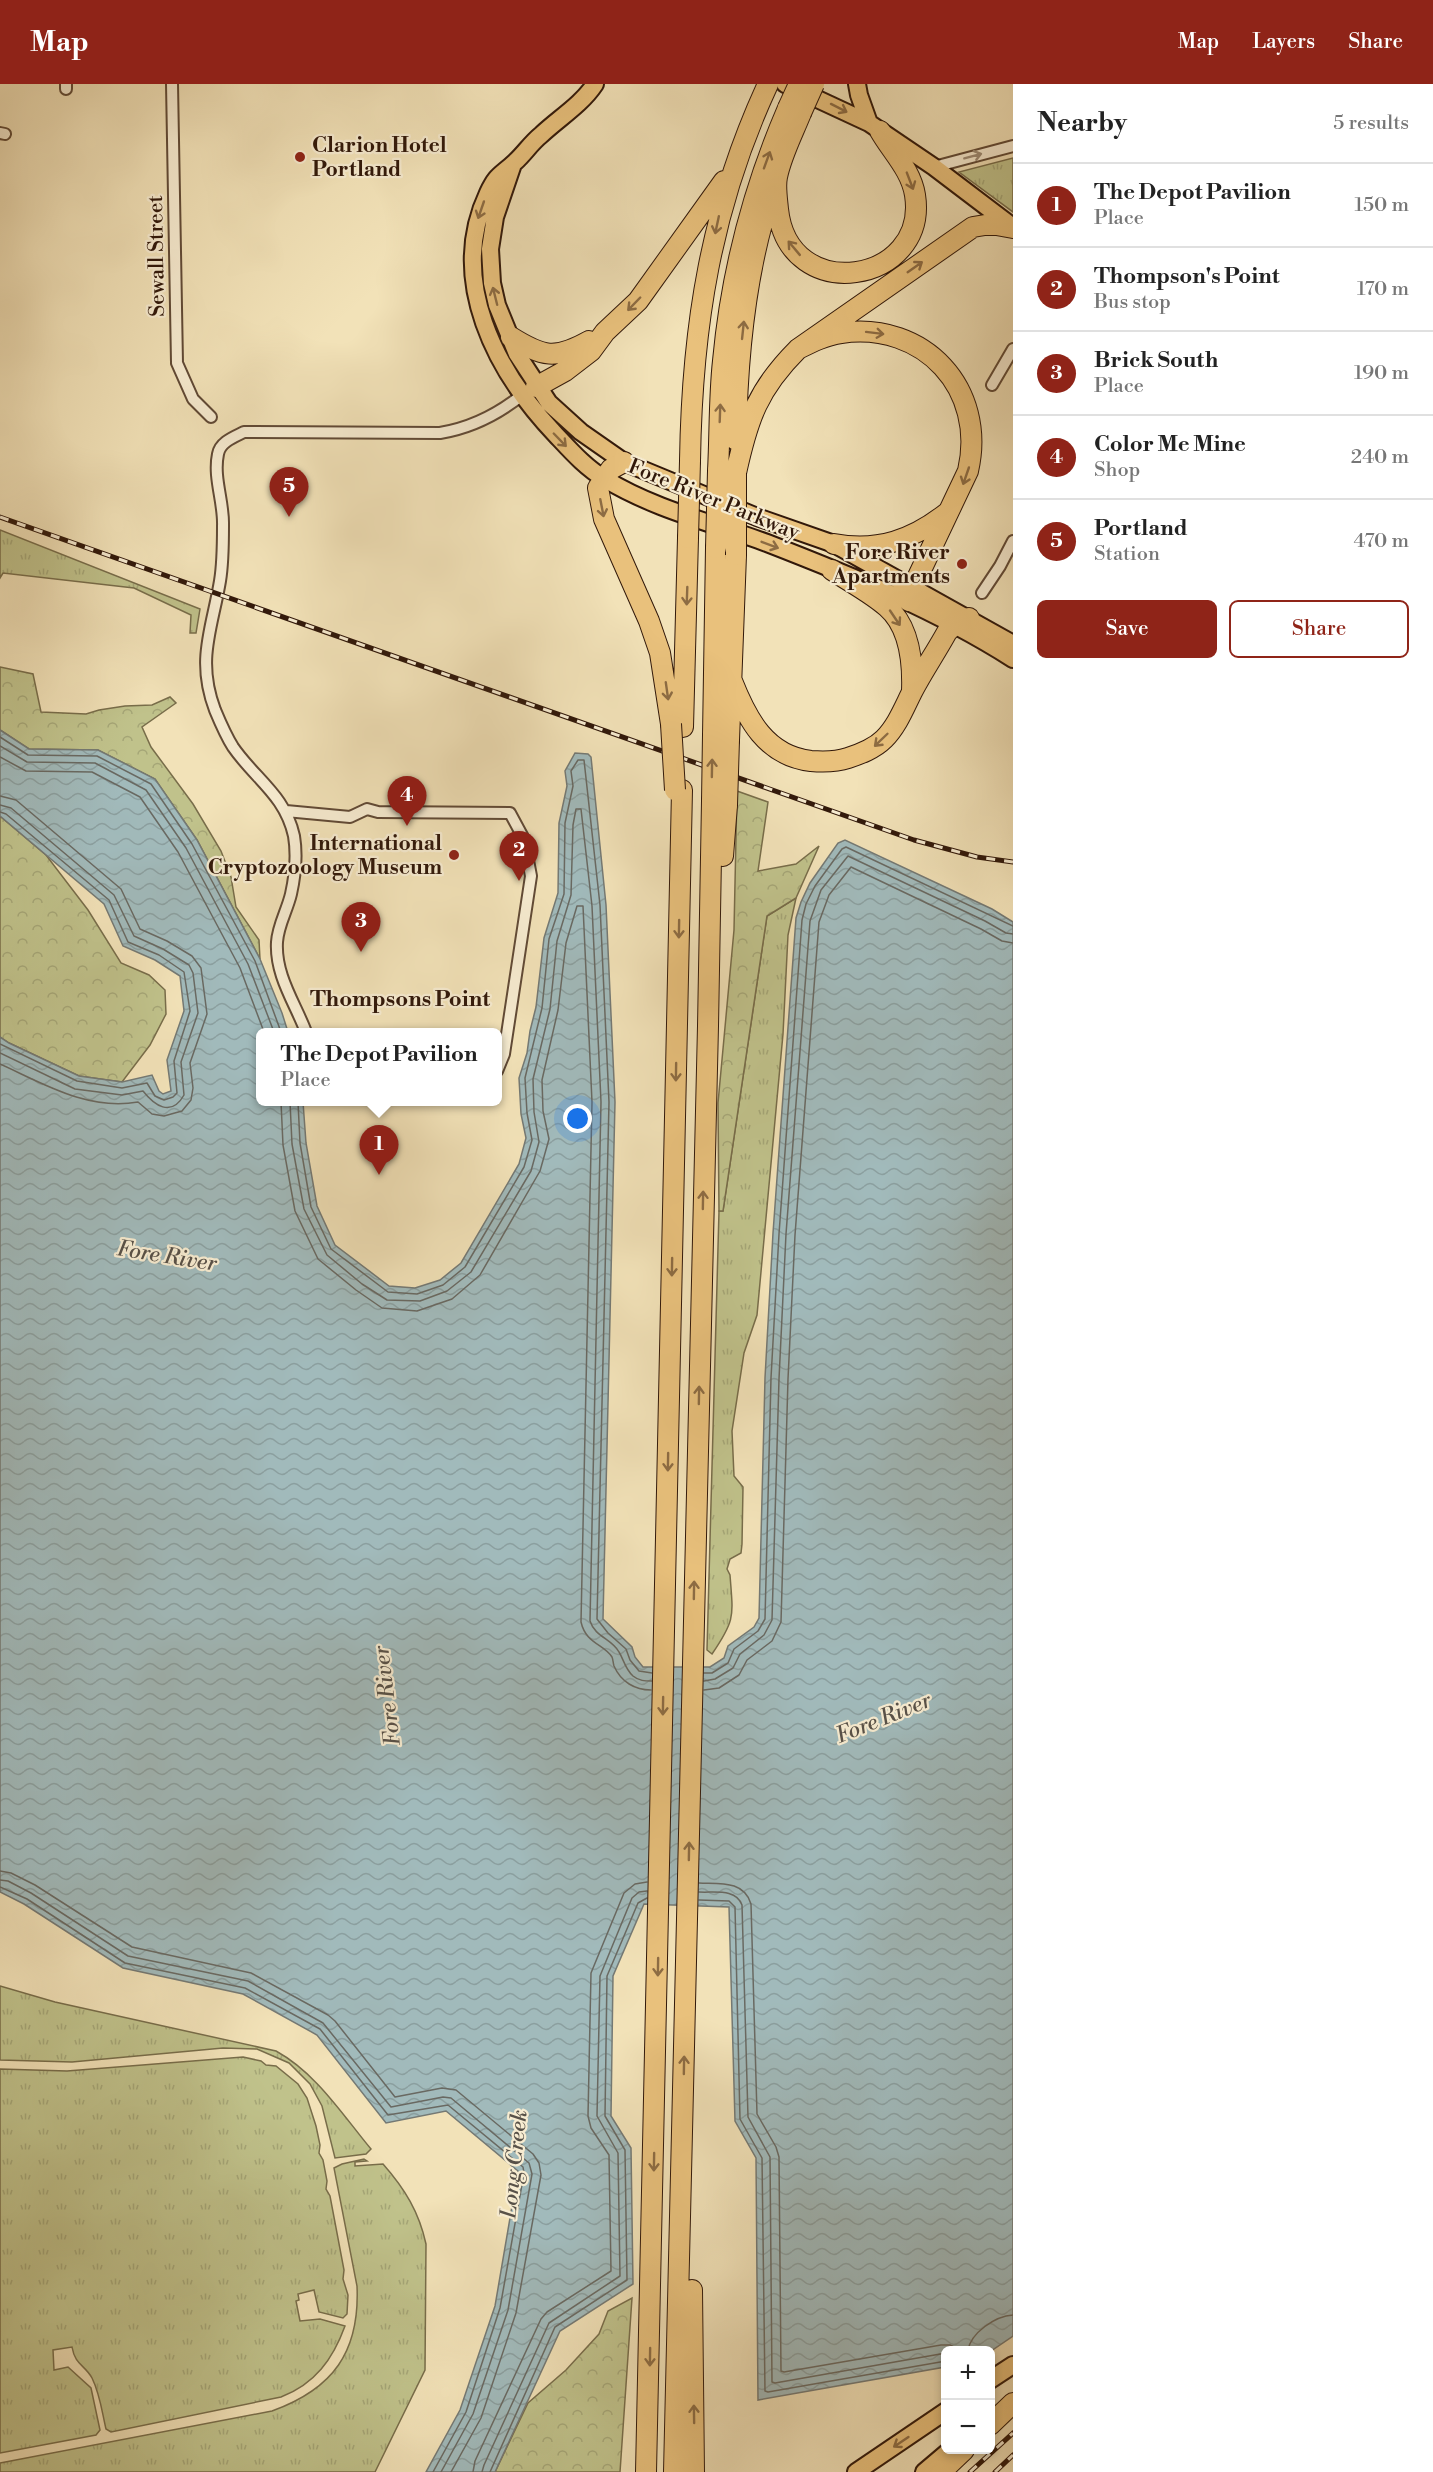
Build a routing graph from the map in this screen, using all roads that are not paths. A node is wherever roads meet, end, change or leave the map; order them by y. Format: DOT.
graph roads {
  1 [pos="172,84"];
  2 [pos="581,84"];
  3 [pos="596,84"];
  4 [pos="785,84"];
  5 [pos="799,84"];
  6 [pos="814,84"];
  7 [pos="858,84"];
  8 [pos="764,92"];
  9 [pos="579,103"];
  10 [pos="794,111"];
  11 [pos="875,127"];
  12 [pos="1013,146"];
  13 [pos="513,164"];
  14 [pos="934,167"];
  15 [pos="733,169"];
  16 [pos="776,178"];
  17 [pos="1013,227"];
  18 [pos="605,332"];
  19 [pos="511,337"];
  20 [pos="798,349"];
  21 [pos="1013,349"];
  22 [pos="992,386"];
  23 [pos="529,391"];
  24 [pos="211,417"];
  25 [pos="624,462"];
  26 [pos="727,472"];
  27 [pos="604,478"];
  28 [pos="950,510"];
  29 [pos="1013,541"];
  30 [pos="834,544"];
  31 [pos="832,570"];
  32 [pos="982,593"];
  33 [pos="911,595"];
  34 [pos="962,621"];
  35 [pos="1013,644"];
  36 [pos="1013,659"];
  37 [pos="732,681"];
  38 [pos="912,691"];
  39 [pos="677,725"];
  40 [pos="721,737"];
  41 [pos="286,811"];
  42 [pos="304,1028"];
  43 [pos="502,1060"];
  44 [pos="682,2123"];
  45 [pos="1013,2365"];
  46 [pos="995,2377"];
  47 [pos="1013,2396"];
  48 [pos="1013,2403"];
  49 [pos="995,2410"];
  50 [pos="941,2414"];
  51 [pos="995,2420"];
  52 [pos="945,2454"];
  53 [pos="960,2454"];
  54 [pos="646,2472"];
  55 [pos="674,2472"];
  56 [pos="694,2472"];
  57 [pos="856,2472"];
  58 [pos="924,2472"];
  59 [pos="941,2472"];
  1 -- 24 [label="street, Sewall Street"];
  2 -- 9 [label="main road"];
  3 -- 9 [label="main road, Fore River Parkway"];
  4 -- 11 [label="main road, one-way"];
  5 -- 10 [label="highway, bridge"];
  6 -- 10 [label="highway, bridge"];
  7 -- 11 [label="main road"];
  8 -- 15 [label="highway"];
  9 -- 13 [label="main road, Fore River Parkway"];
  10 -- 16 [label="highway"];
  26 -- 10 [label="highway, one-way"];
  11 -- 14 [label="main road"];
  11 -- 16 [label="highway, one-way"];
  14 -- 12 [label="street, one-way"];
  19 -- 13 [label="main road, Fore River Parkway, one-way"];
  13 -- 23 [label="main road, Fore River Parkway, one-way"];
  14 -- 17 [label="main road"];
  15 -- 18 [label="highway, one-way"];
  15 -- 39 [label="highway, one-way, bridge"];
  26 -- 16 [label="highway, one-way"];
  20 -- 17 [label="highway, one-way"];
  18 -- 19 [label="highway"];
  18 -- 23 [label="highway"];
  19 -- 23 [label="main road, Fore River Parkway"];
  20 -- 26 [label="highway"];
  20 -- 28 [label="highway, one-way"];
  21 -- 22 [label="street"];
  23 -- 25 [label="main road, Fore River Parkway"];
  23 -- 27 [label="main road, Fore River Parkway, one-way"];
  23 -- 41 [label="street"];
  25 -- 27 [label="highway"];
  25 -- 30 [label="main road, Fore River Parkway"];
  26 -- 37 [label="highway, bridge"];
  26 -- 40 [label="highway, bridge"];
  27 -- 31 [label="main road, Fore River Parkway, one-way"];
  27 -- 39 [label="highway, one-way"];
  28 -- 30 [label="highway"];
  28 -- 33 [label="highway"];
  29 -- 32 [label="street"];
  30 -- 33 [label="main road, Fore River Parkway"];
  31 -- 33 [label="main road, Fore River Parkway"];
  31 -- 38 [label="highway, one-way"];
  33 -- 34 [label="main road, Fore River Parkway"];
  34 -- 35 [label="main road, Fore River Parkway"];
  34 -- 36 [label="main road, Fore River Parkway"];
  34 -- 38 [label="highway"];
  38 -- 37 [label="highway, one-way"];
  37 -- 40 [label="highway"];
  39 -- 54 [label="highway, one-way, bridge"];
  44 -- 40 [label="highway, one-way, bridge"];
  41 -- 42 [label="street"];
  41 -- 43 [label="street"];
  44 -- 55 [label="highway"];
  56 -- 44 [label="highway, one-way"];
  45 -- 46 [label="main road"];
  47 -- 49 [label="main road"];
  48 -- 51 [label="highway"];
  50 -- 57 [label="main road, one-way"];
  52 -- 58 [label="main road"];
  53 -- 59 [label="highway"];
}
